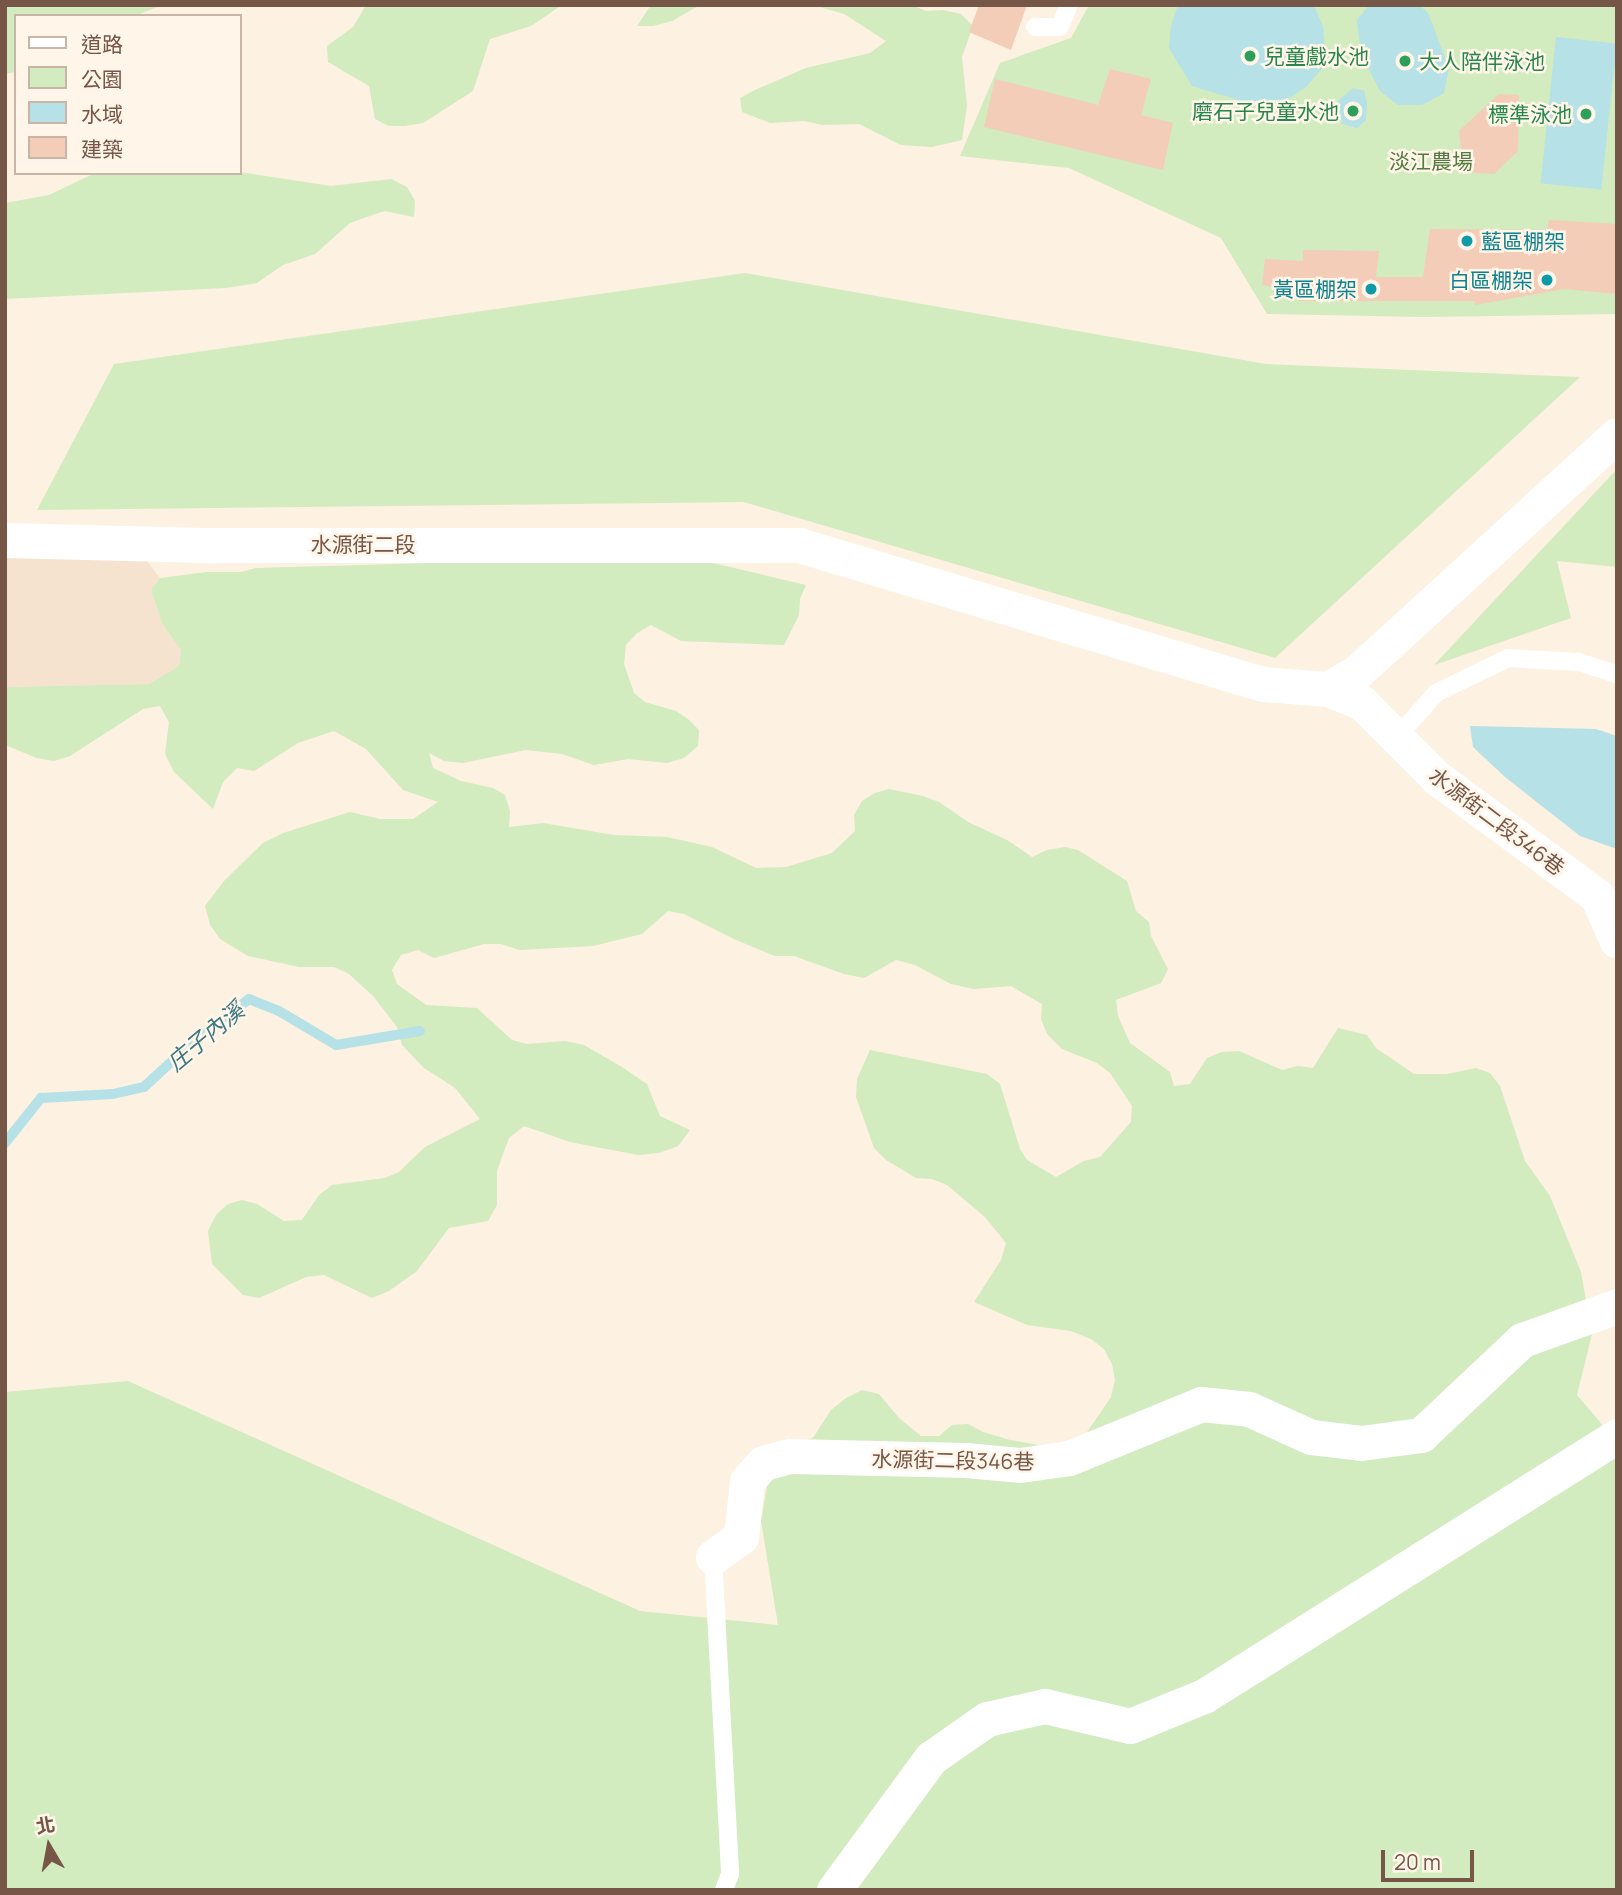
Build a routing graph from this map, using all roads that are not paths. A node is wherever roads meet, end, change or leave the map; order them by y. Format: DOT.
graph roads {
  1 [pos="1069,5"];
  2 [pos="1035,27"];
  3 [pos="1617,435"];
  4 [pos="5,540"];
  5 [pos="1617,674"];
  6 [pos="1328,689"];
  7 [pos="1397,737"];
  8 [pos="1617,941"];
  9 [pos="1617,1306"];
  10 [pos="1617,1436"];
  11 [pos="713,1557"];
  12 [pos="724,1890"];
  13 [pos="834,1890"];
  1 -- 2 [label="lane"];
  3 -- 6 [label="street"];
  4 -- 6 [label="street, 水源街二段"];
  5 -- 7 [label="lane"];
  6 -- 7 [label="street, 水源街二段346巷"];
  7 -- 8 [label="street, 水源街二段346巷"];
  9 -- 11 [label="street, 水源街二段346巷"];
  10 -- 13 [label="street"];
  11 -- 12 [label="lane"];
}
